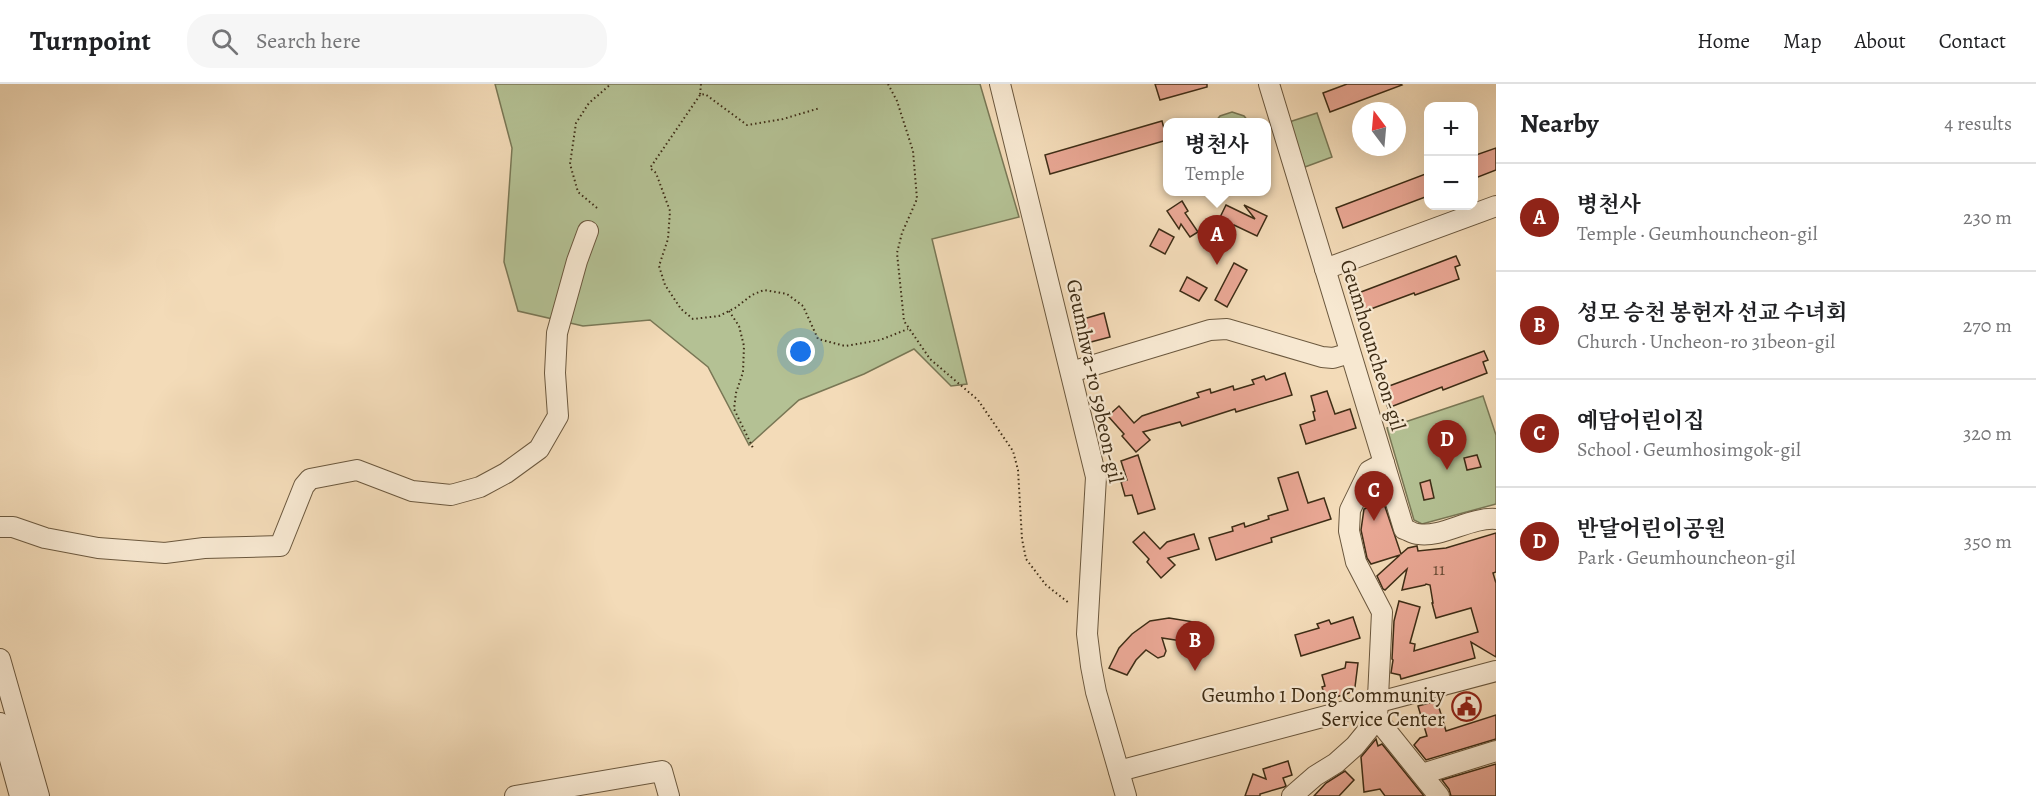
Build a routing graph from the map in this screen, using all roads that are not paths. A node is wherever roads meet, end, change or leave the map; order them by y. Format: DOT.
graph roads {
  1 [pos="1000,84"];
  2 [pos="1269,84"];
  3 [pos="1496,206"];
  4 [pos="588,231"];
  5 [pos="1325,268"];
  6 [pos="1350,353"];
  7 [pos="1071,372"];
  8 [pos="1384,463"];
  9 [pos="1496,519"];
  10 [pos="0,527"];
  11 [pos="0,659"];
  12 [pos="1496,671"];
  13 [pos="1377,711"];
  14 [pos="0,723"];
  15 [pos="1496,751"];
  16 [pos="1119,771"];
  17 [pos="1422,774"];
  18 [pos="20,796"];
  19 [pos="39,796"];
  20 [pos="515,796"];
  21 [pos="669,796"];
  22 [pos="1126,796"];
  23 [pos="1292,796"];
  24 [pos="1438,796"];
  1 -- 7 [label="street, Geumhwa-ro 59beon-gil"];
  2 -- 5 [label="street, Geumhouncheon-gil"];
  3 -- 5 [label="street"];
  4 -- 10 [label="street"];
  5 -- 6 [label="street, Geumhouncheon-gil"];
  6 -- 7 [label="street"];
  6 -- 8 [label="street, Geumhouncheon-gil"];
  7 -- 16 [label="street, Geumhwa-ro 59beon-gil"];
  8 -- 9 [label="street, Geumhouncheon-gil"];
  8 -- 13 [label="street"];
  11 -- 19 [label="street"];
  12 -- 13 [label="street"];
  13 -- 16 [label="street"];
  13 -- 17 [label="street"];
  13 -- 23 [label="street"];
  14 -- 18 [label="street"];
  15 -- 17 [label="street"];
  16 -- 22 [label="street, Geumhwa-ro 59beon-gil"];
  17 -- 24 [label="street"];
  20 -- 21 [label="street"];
}
